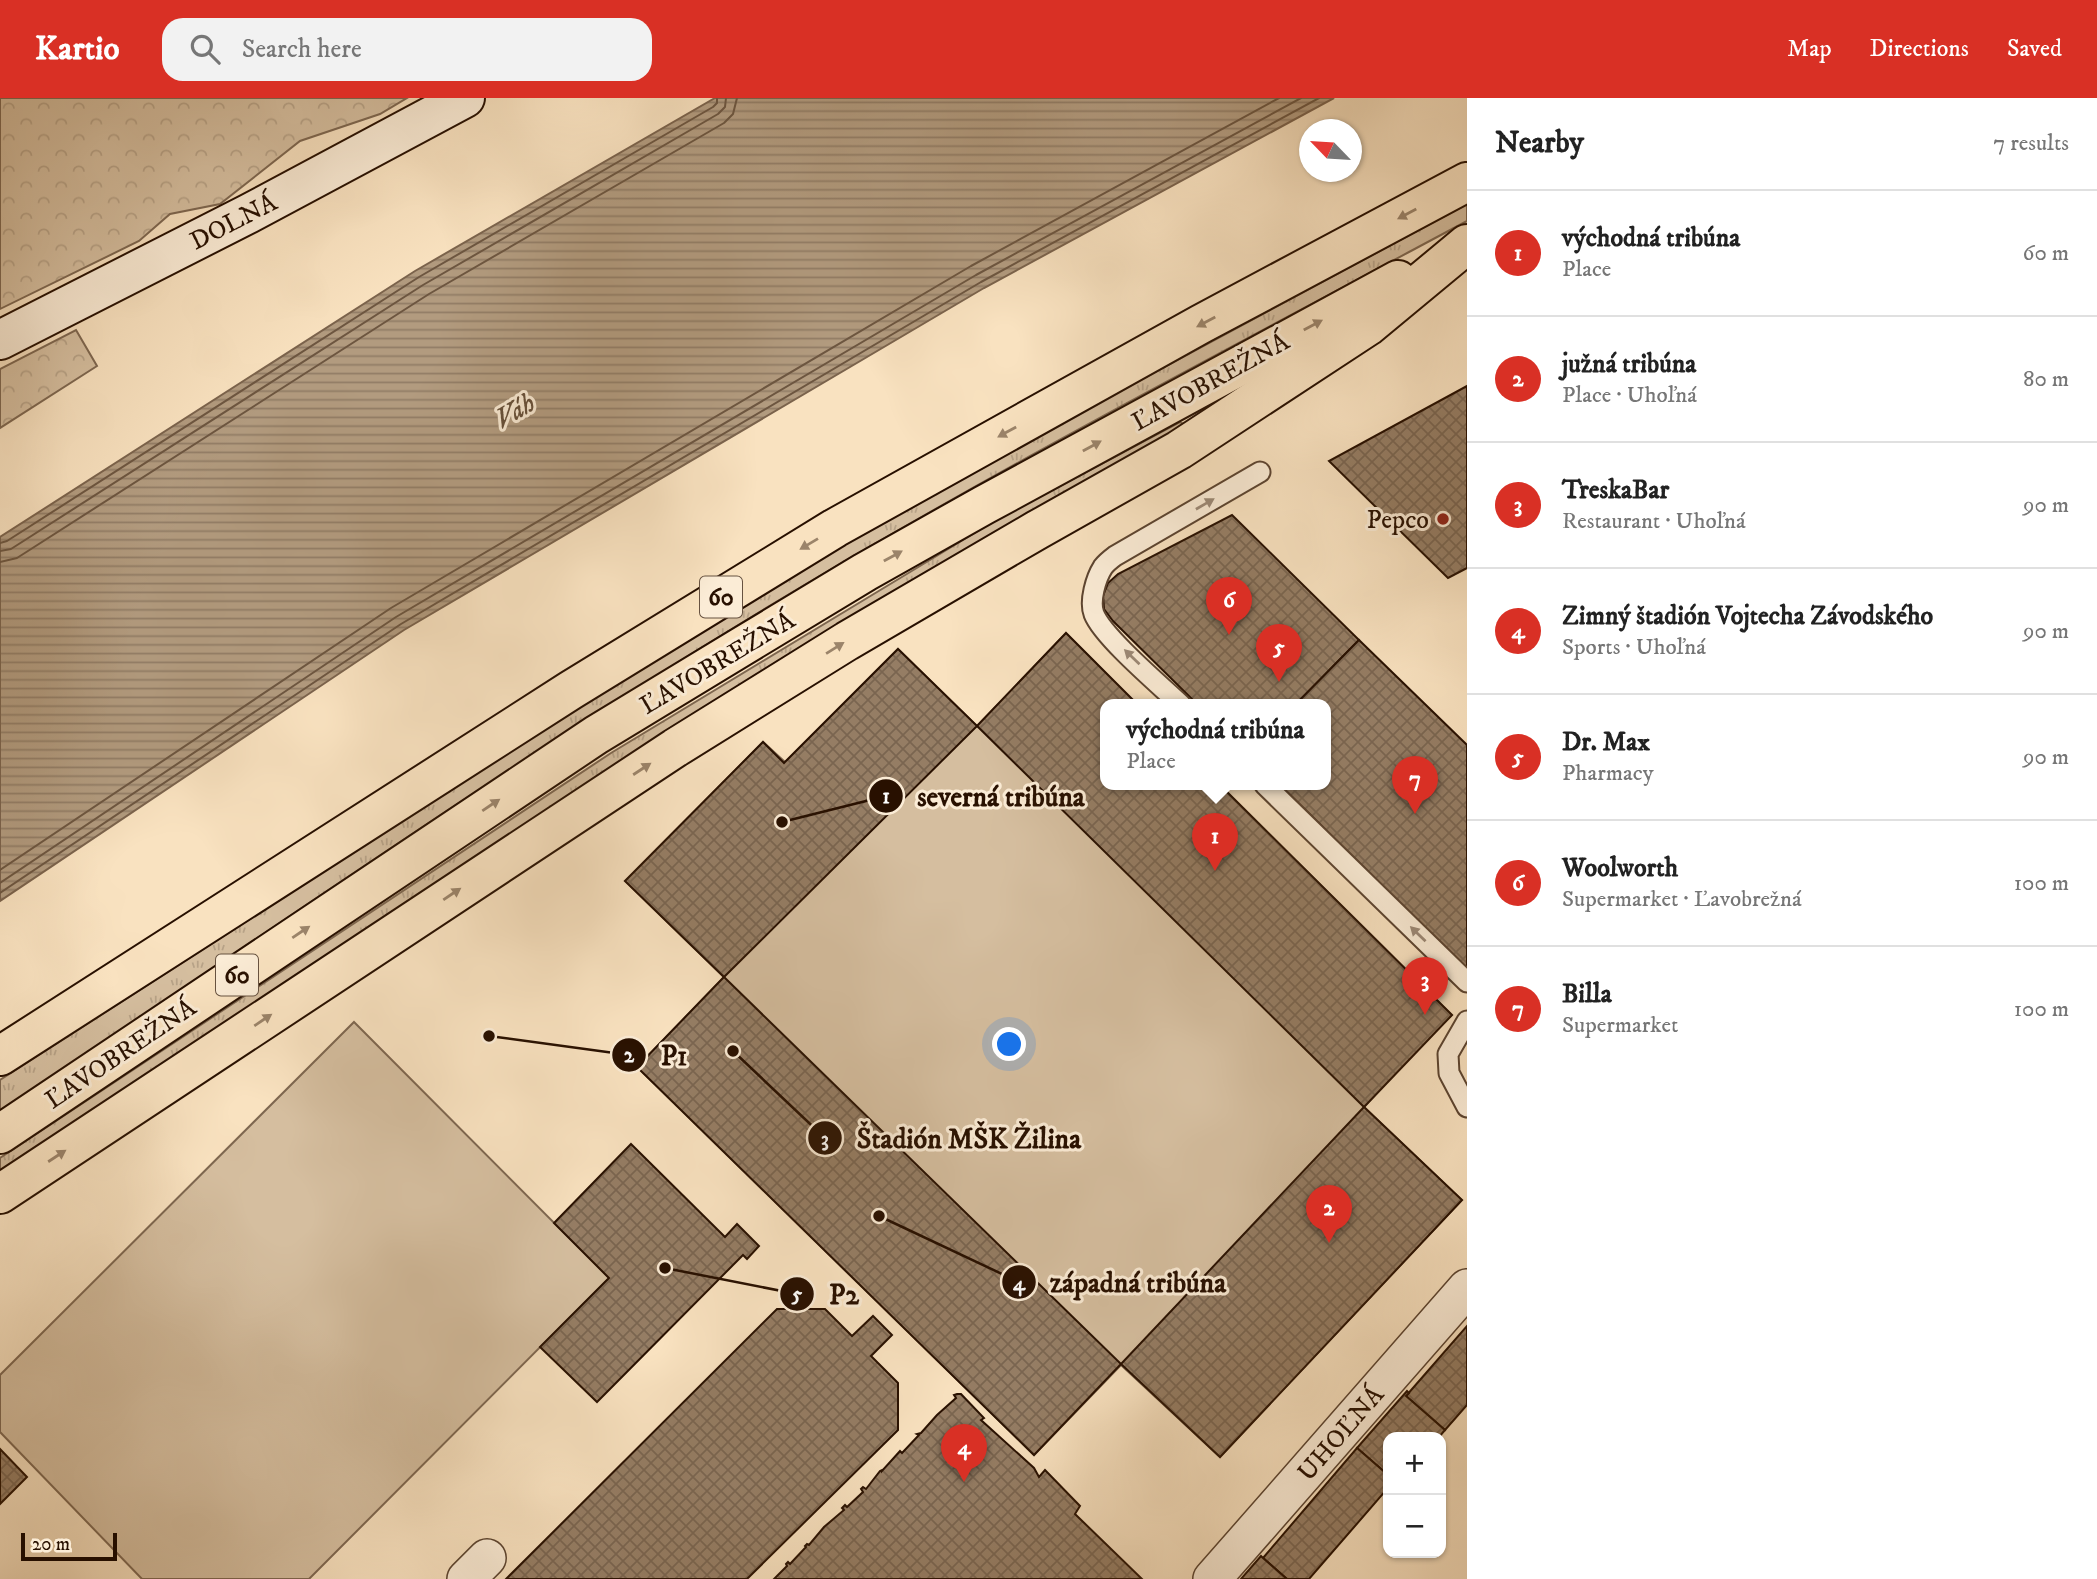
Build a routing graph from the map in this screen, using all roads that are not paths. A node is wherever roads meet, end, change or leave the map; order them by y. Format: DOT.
graph roads {
  1 [pos="465,98"];
  2 [pos="1467,182"];
  3 [pos="1467,243"];
  4 [pos="0,340"];
  5 [pos="1260,472"];
  6 [pos="1175,699"];
  7 [pos="1270,790"];
  8 [pos="1467,982"];
  9 [pos="1467,1021"];
  10 [pos="0,1056"];
  11 [pos="1467,1107"];
  12 [pos="0,1134"];
  13 [pos="0,1194"];
  14 [pos="1467,1288"];
  15 [pos="1212,1579"];
  1 -- 4 [label="main road, DOLNÁ"];
  2 -- 10 [label="main road, ĽAVOBREŽNÁ / 60, one-way"];
  12 -- 3 [label="main road, ĽAVOBREŽNÁ / 60, one-way"];
  13 -- 3 [label="main road, one-way"];
  6 -- 5 [label="lane, one-way"];
  8 -- 7 [label="lane, one-way"];
  9 -- 11 [label="lane"];
  14 -- 15 [label="street, UHOĽNÁ"];
}
